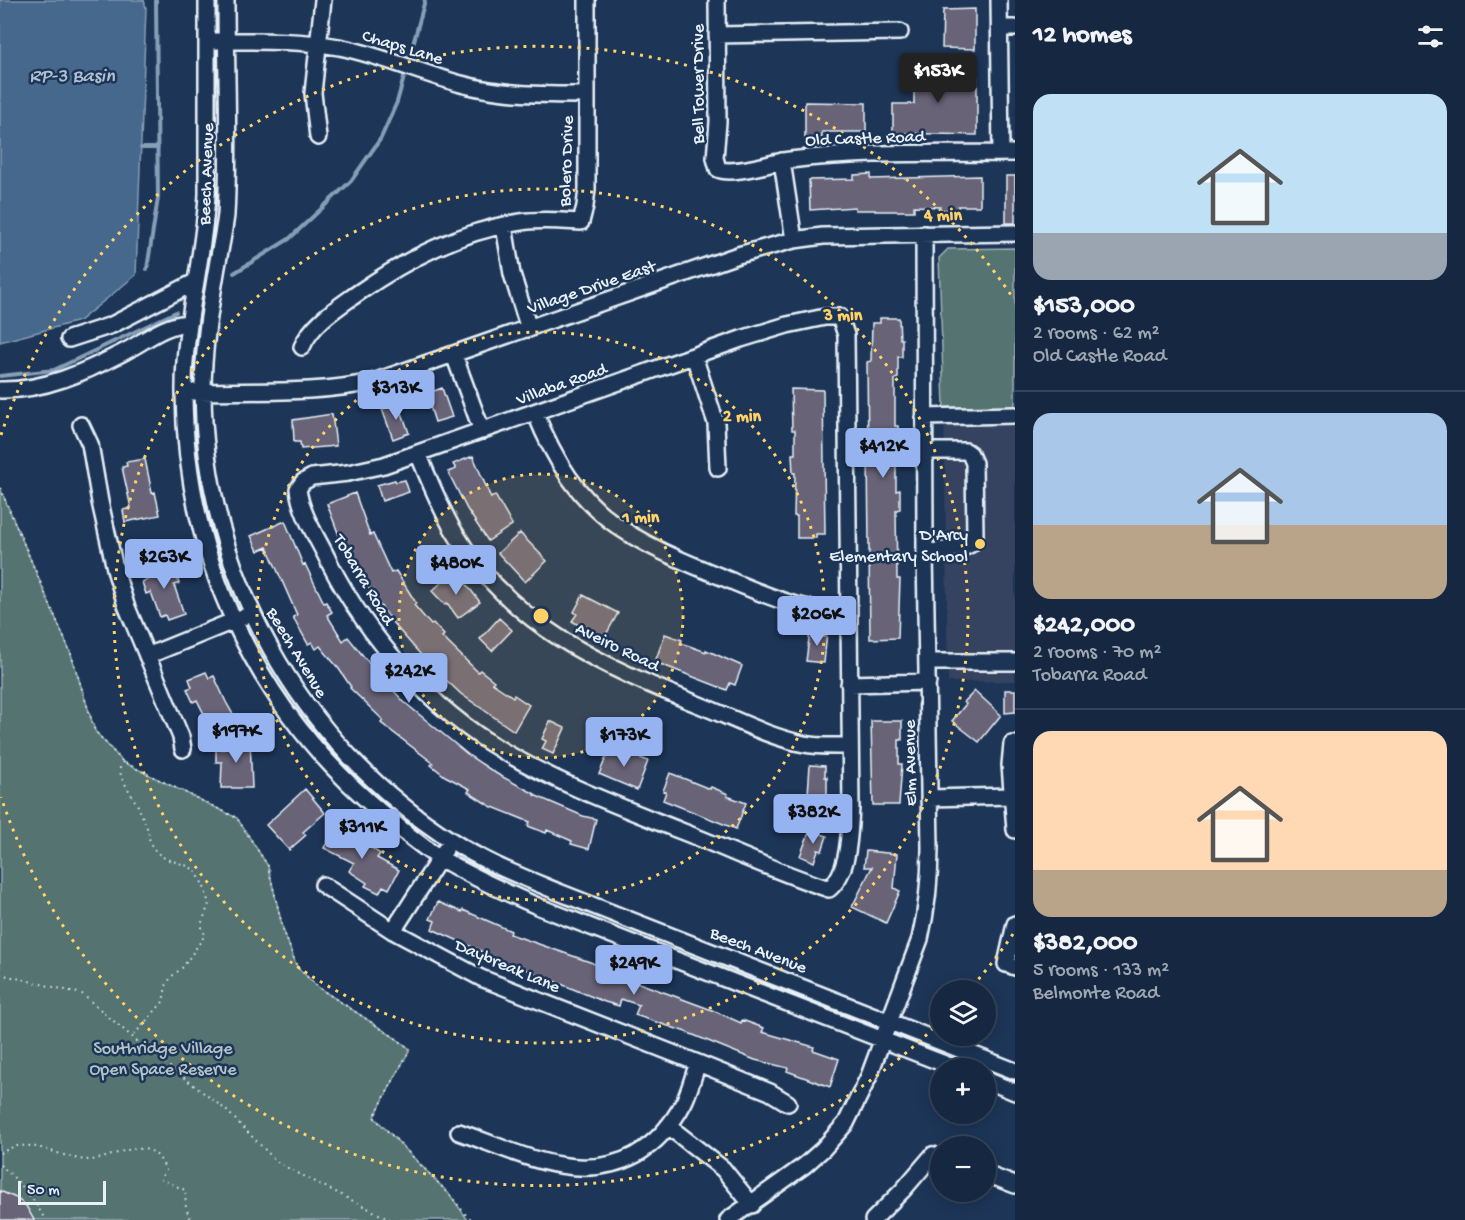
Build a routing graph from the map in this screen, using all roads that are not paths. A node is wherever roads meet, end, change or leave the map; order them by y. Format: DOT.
graph roads {
  1 [pos="207,0"];
  2 [pos="226,0"];
  3 [pos="323,0"];
  4 [pos="587,0"];
  5 [pos="717,0"];
  6 [pos="999,0"];
  7 [pos="1007,28"];
  8 [pos="900,32"];
  9 [pos="717,35"];
  10 [pos="207,41"];
  11 [pos="226,41"];
  12 [pos="317,44"];
  13 [pos="587,95"];
  14 [pos="318,137"];
  15 [pos="1008,153"];
  16 [pos="782,161"];
  17 [pos="718,169"];
  18 [pos="504,226"];
  19 [pos="1015,233"];
  20 [pos="924,234"];
  21 [pos="794,240"];
  22 [pos="195,282"];
  23 [pos="189,323"];
  24 [pos="529,329"];
  25 [pos="69,339"];
  26 [pos="302,346"];
  27 [pos="454,355"];
  28 [pos="694,356"];
  29 [pos="0,390"];
  30 [pos="184,392"];
  31 [pos="203,392"];
  32 [pos="535,412"];
  33 [pos="1015,415"];
  34 [pos="924,417"];
  35 [pos="81,425"];
  36 [pos="482,431"];
  37 [pos="924,451"];
  38 [pos="418,453"];
  39 [pos="718,468"];
  40 [pos="298,489"];
  41 [pos="925,553"];
  42 [pos="848,611"];
  43 [pos="252,614"];
  44 [pos="234,621"];
  45 [pos="147,656"];
  46 [pos="927,662"];
  47 [pos="1015,662"];
  48 [pos="928,682"];
  49 [pos="849,684"];
  50 [pos="1014,744"];
  51 [pos="850,746"];
  52 [pos="183,749"];
  53 [pos="1012,796"];
  54 [pos="929,798"];
  55 [pos="1015,830"];
  56 [pos="452,841"];
  57 [pos="439,858"];
  58 [pos="323,885"];
  59 [pos="1015,924"];
  60 [pos="393,931"];
  61 [pos="1010,966"];
  62 [pos="889,1021"];
  63 [pos="883,1040"];
  64 [pos="930,1058"];
  65 [pos="698,1063"];
  66 [pos="1015,1071"];
  67 [pos="996,1084"];
  68 [pos="1015,1092"];
  69 [pos="788,1103"];
  70 [pos="668,1126"];
  71 [pos="459,1132"];
  72 [pos="930,1163"];
  73 [pos="996,1178"];
  74 [pos="1015,1185"];
  75 [pos="752,1205"];
  76 [pos="728,1220"];
  77 [pos="873,1220"];
  1 -- 10 [label="street, Beech Avenue"];
  2 -- 11 [label="street, Beech Avenue"];
  3 -- 12 [label="street"];
  4 -- 13 [label="street, Bolero Drive"];
  5 -- 9 [label="street, Bell Tower Drive"];
  6 -- 7 [label="street"];
  7 -- 15 [label="street"];
  8 -- 9 [label="street"];
  9 -- 17 [label="street, Bell Tower Drive"];
  10 -- 11 [label="street, Chaps Lane"];
  10 -- 22 [label="street, Beech Avenue"];
  11 -- 12 [label="street, Chaps Lane"];
  11 -- 31 [label="street, Beech Avenue"];
  12 -- 13 [label="street, Chaps Lane"];
  12 -- 14 [label="street"];
  13 -- 18 [label="street, Bolero Drive"];
  15 -- 16 [label="street, Old Castle Road"];
  16 -- 17 [label="street, Old Castle Road"];
  16 -- 21 [label="street"];
  18 -- 24 [label="street"];
  18 -- 26 [label="street, Bolero Drive"];
  19 -- 20 [label="street, Village Drive East"];
  20 -- 21 [label="street, Village Drive East"];
  20 -- 34 [label="street, Elm Avenue"];
  21 -- 24 [label="street, Village Drive East"];
  22 -- 23 [label="street, Beech Avenue"];
  22 -- 25 [label="street"];
  23 -- 29 [label="street"];
  23 -- 30 [label="street, Beech Avenue"];
  24 -- 27 [label="street, Village Drive East"];
  27 -- 31 [label="street, Village Drive East"];
  27 -- 36 [label="street"];
  28 -- 32 [label="street, Villaba Road"];
  28 -- 39 [label="street"];
  28 -- 42 [label="street, Villaba Road"];
  30 -- 31 [label="street, Village Drive East"];
  30 -- 44 [label="street, Beech Avenue"];
  31 -- 43 [label="street, Beech Avenue"];
  32 -- 36 [label="street, Villaba Road"];
  32 -- 42 [label="street"];
  33 -- 34 [label="street"];
  34 -- 37 [label="street, Elm Avenue"];
  35 -- 45 [label="street"];
  36 -- 38 [label="street, Villaba Road"];
  37 -- 41 [label="street, Elm Avenue"];
  37 -- 41 [label="street"];
  38 -- 40 [label="street, Villaba Road"];
  38 -- 51 [label="street, Aveiro Road"];
  40 -- 51 [label="street, Tobarra Road"];
  41 -- 46 [label="street, Elm Avenue"];
  42 -- 49 [label="street"];
  43 -- 44 [label="street"];
  43 -- 56 [label="street, Beech Avenue"];
  44 -- 45 [label="street"];
  44 -- 57 [label="street, Beech Avenue"];
  45 -- 52 [label="street"];
  46 -- 47 [label="street"];
  46 -- 48 [label="street, Elm Avenue"];
  48 -- 49 [label="street"];
  48 -- 54 [label="street, Elm Avenue"];
  49 -- 51 [label="street"];
  50 -- 53 [label="street"];
  53 -- 54 [label="street"];
  53 -- 55 [label="street"];
  54 -- 62 [label="street, Elm Avenue"];
  56 -- 57 [label="street"];
  56 -- 62 [label="street, Beech Avenue"];
  57 -- 60 [label="street"];
  57 -- 63 [label="street, Beech Avenue"];
  58 -- 60 [label="street, Daybreak Lane"];
  59 -- 61 [label="street"];
  60 -- 65 [label="street, Daybreak Lane"];
  62 -- 63 [label="street, Elm Avenue"];
  62 -- 66 [label="street, Beech Avenue"];
  63 -- 64 [label="street, Beech Avenue"];
  63 -- 75 [label="street, Elm Avenue"];
  65 -- 69 [label="street, Daybreak Lane"];
  65 -- 70 [label="street"];
  67 -- 68 [label="street"];
  70 -- 71 [label="street"];
  70 -- 75 [label="street"];
  72 -- 77 [label="street"];
  73 -- 74 [label="street"];
  75 -- 76 [label="street, Elm Avenue"];
}
